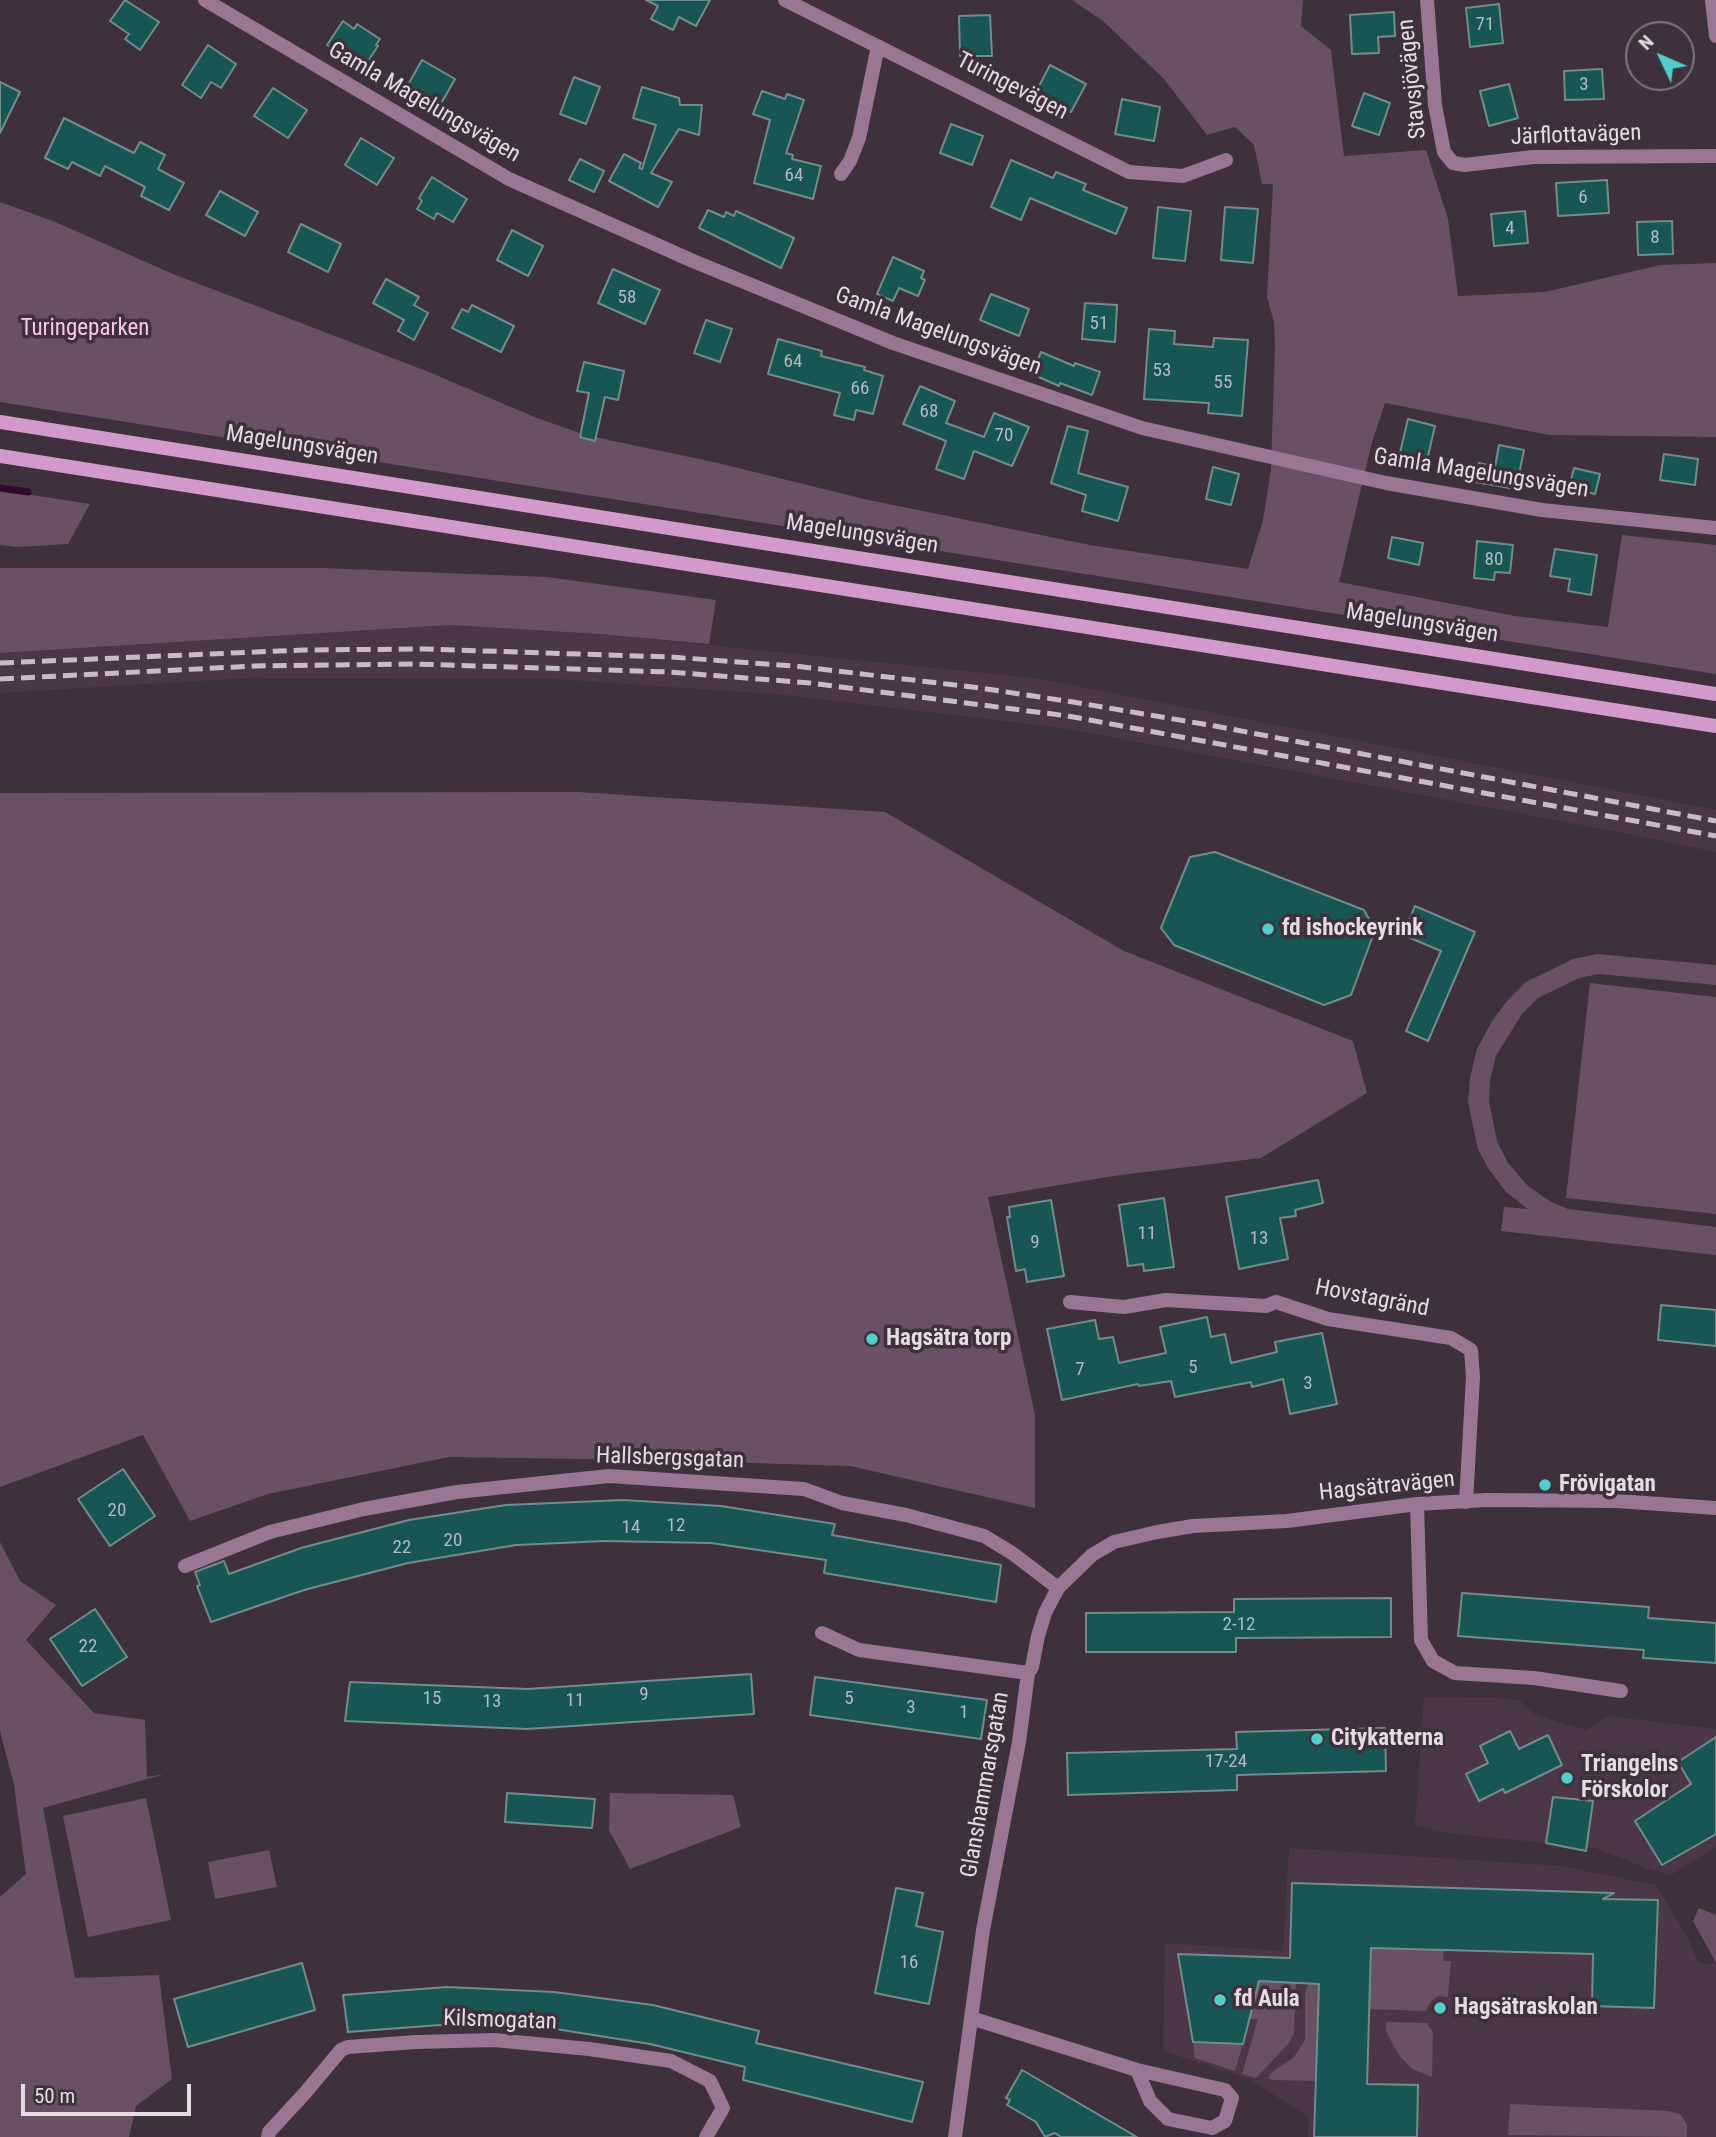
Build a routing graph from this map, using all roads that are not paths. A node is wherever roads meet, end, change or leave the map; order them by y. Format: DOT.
graph roads {
  1 [pos="205,0"];
  2 [pos="785,0"];
  3 [pos="1427,0"];
  4 [pos="1712,0"];
  5 [pos="1716,36"];
  6 [pos="878,46"];
  7 [pos="1444,152"];
  8 [pos="1716,156"];
  9 [pos="1226,160"];
  10 [pos="841,174"];
  11 [pos="0,422"];
  12 [pos="0,456"];
  13 [pos="1716,528"];
  14 [pos="1716,694"];
  15 [pos="1716,726"];
  16 [pos="1070,1302"];
  17 [pos="1466,1502"];
  18 [pos="1417,1504"];
  19 [pos="1716,1508"];
  20 [pos="185,1566"];
  21 [pos="1074,1571"];
  22 [pos="1058,1588"];
  23 [pos="822,1633"];
  24 [pos="1028,1673"];
  25 [pos="1622,1691"];
  26 [pos="971,2018"];
  27 [pos="1137,2070"];
  28 [pos="710,2135"];
  29 [pos="268,2137"];
  30 [pos="956,2137"];
  1 -- 13 [label="street, Gamla Magelungsvägen"];
  2 -- 6 [label="street, Turingevägen"];
  3 -- 7 [label="street, Stavsjövägen"];
  4 -- 5 [label="street"];
  6 -- 9 [label="street, Turingevägen"];
  6 -- 10 [label="street"];
  7 -- 8 [label="street, Järflottavägen"];
  11 -- 14 [label="main road, Magelungsvägen"];
  12 -- 15 [label="main road"];
  16 -- 17 [label="street, Hovstagränd"];
  17 -- 18 [label="street, Hagsätravägen"];
  17 -- 19 [label="street, Hagsätravägen"];
  18 -- 21 [label="street, Hagsätravägen"];
  18 -- 25 [label="street"];
  20 -- 22 [label="street, Hallsbergsgatan"];
  21 -- 22 [label="street, Glanshammarsgatan"];
  22 -- 24 [label="street, Glanshammarsgatan"];
  23 -- 24 [label="street"];
  24 -- 26 [label="street, Glanshammarsgatan"];
  26 -- 27 [label="street"];
  26 -- 30 [label="street, Glanshammarsgatan"];
  27 -- 27 [label="street"];
  28 -- 29 [label="street, Kilsmogatan"];
}
